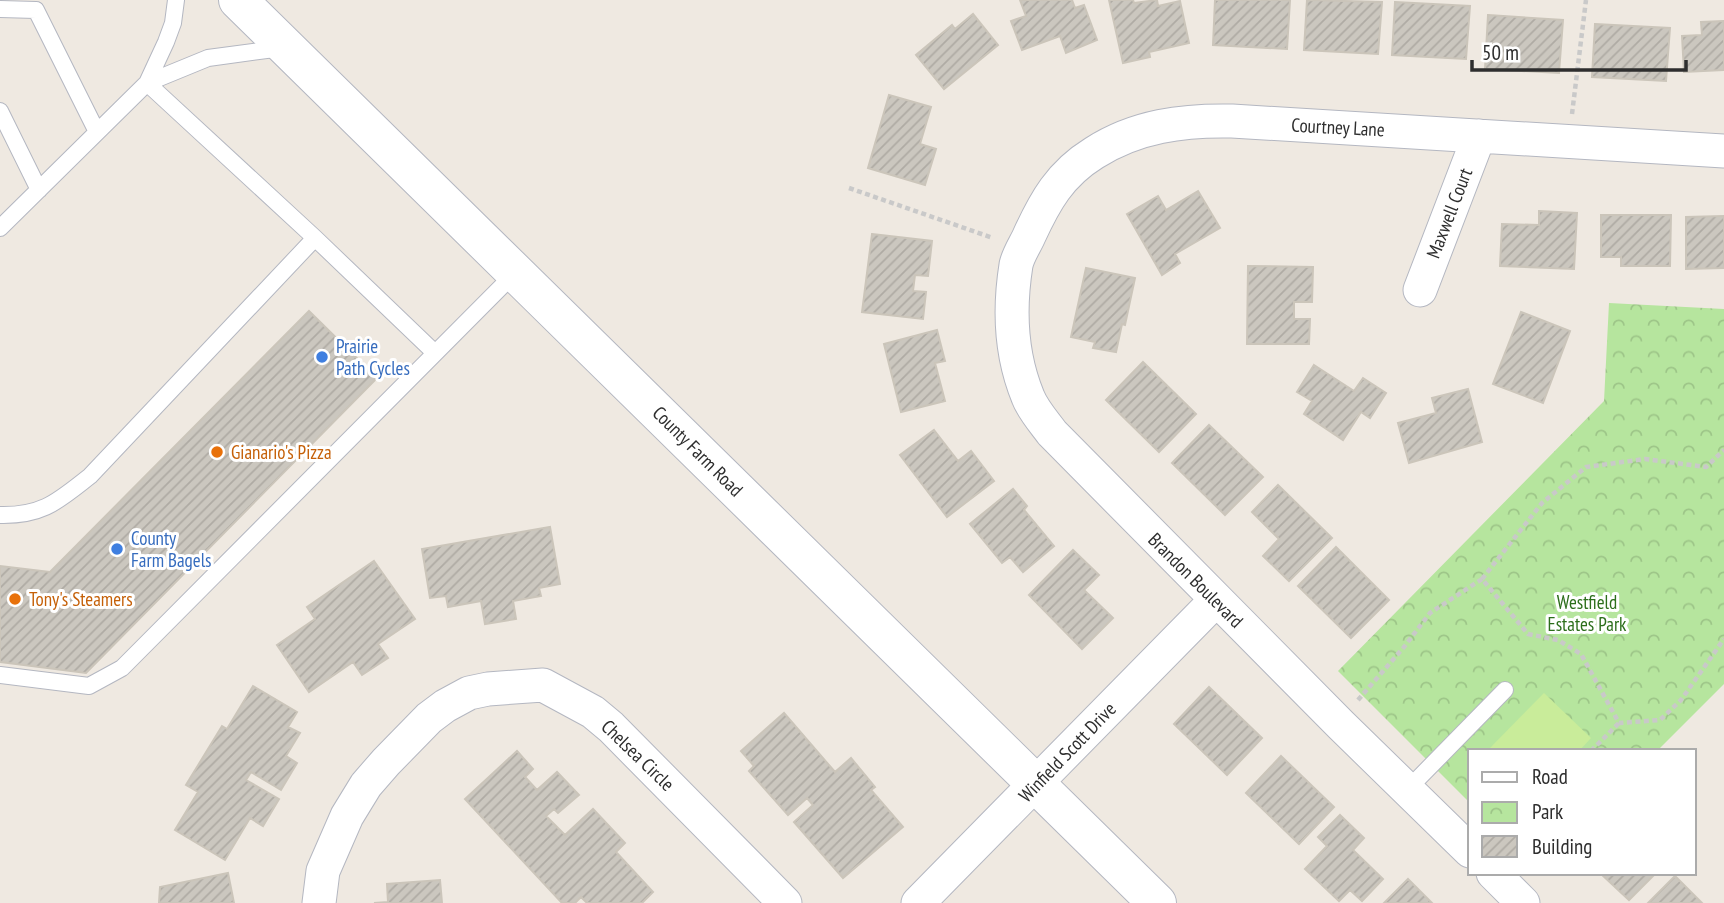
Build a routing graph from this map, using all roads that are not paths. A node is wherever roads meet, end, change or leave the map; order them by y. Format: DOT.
graph roads {
  1 [pos="176,0"];
  2 [pos="238,0"];
  3 [pos="0,9"];
  4 [pos="288,48"];
  5 [pos="147,83"];
  6 [pos="0,111"];
  7 [pos="97,132"];
  8 [pos="1479,135"];
  9 [pos="1724,151"];
  10 [pos="39,190"];
  11 [pos="0,228"];
  12 [pos="315,238"];
  13 [pos="1020,255"];
  14 [pos="516,272"];
  15 [pos="1420,290"];
  16 [pos="435,353"];
  17 [pos="0,515"];
  18 [pos="1216,600"];
  19 [pos="0,675"];
  20 [pos="1505,690"];
  21 [pos="1036,784"];
  22 [pos="1407,790"];
  23 [pos="1468,849"];
  24 [pos="1495,875"];
  25 [pos="319,903"];
  26 [pos="785,903"];
  27 [pos="918,903"];
  28 [pos="1157,903"];
  29 [pos="1523,903"];
  1 -- 5 [label="lane"];
  2 -- 4 [label="main road, County Farm Road"];
  3 -- 7 [label="lane"];
  4 -- 5 [label="lane"];
  4 -- 14 [label="main road, County Farm Road"];
  5 -- 7 [label="lane"];
  5 -- 12 [label="lane"];
  6 -- 10 [label="lane"];
  7 -- 10 [label="lane"];
  8 -- 9 [label="street, Courtney Lane"];
  8 -- 13 [label="street, Courtney Lane"];
  8 -- 15 [label="street, Maxwell Court"];
  10 -- 11 [label="lane"];
  12 -- 16 [label="lane"];
  12 -- 17 [label="lane"];
  13 -- 18 [label="street, Brandon Boulevard"];
  14 -- 16 [label="lane"];
  14 -- 21 [label="main road, County Farm Road"];
  16 -- 19 [label="lane"];
  18 -- 21 [label="street, Winfield Scott Drive"];
  18 -- 22 [label="street, Brandon Boulevard"];
  20 -- 22 [label="lane"];
  21 -- 27 [label="street, Winfield Scott Drive"];
  21 -- 28 [label="main road, County Farm Road"];
  22 -- 23 [label="street, Brandon Boulevard"];
  24 -- 29 [label="street"];
  25 -- 26 [label="street, Chelsea Circle"];
}
